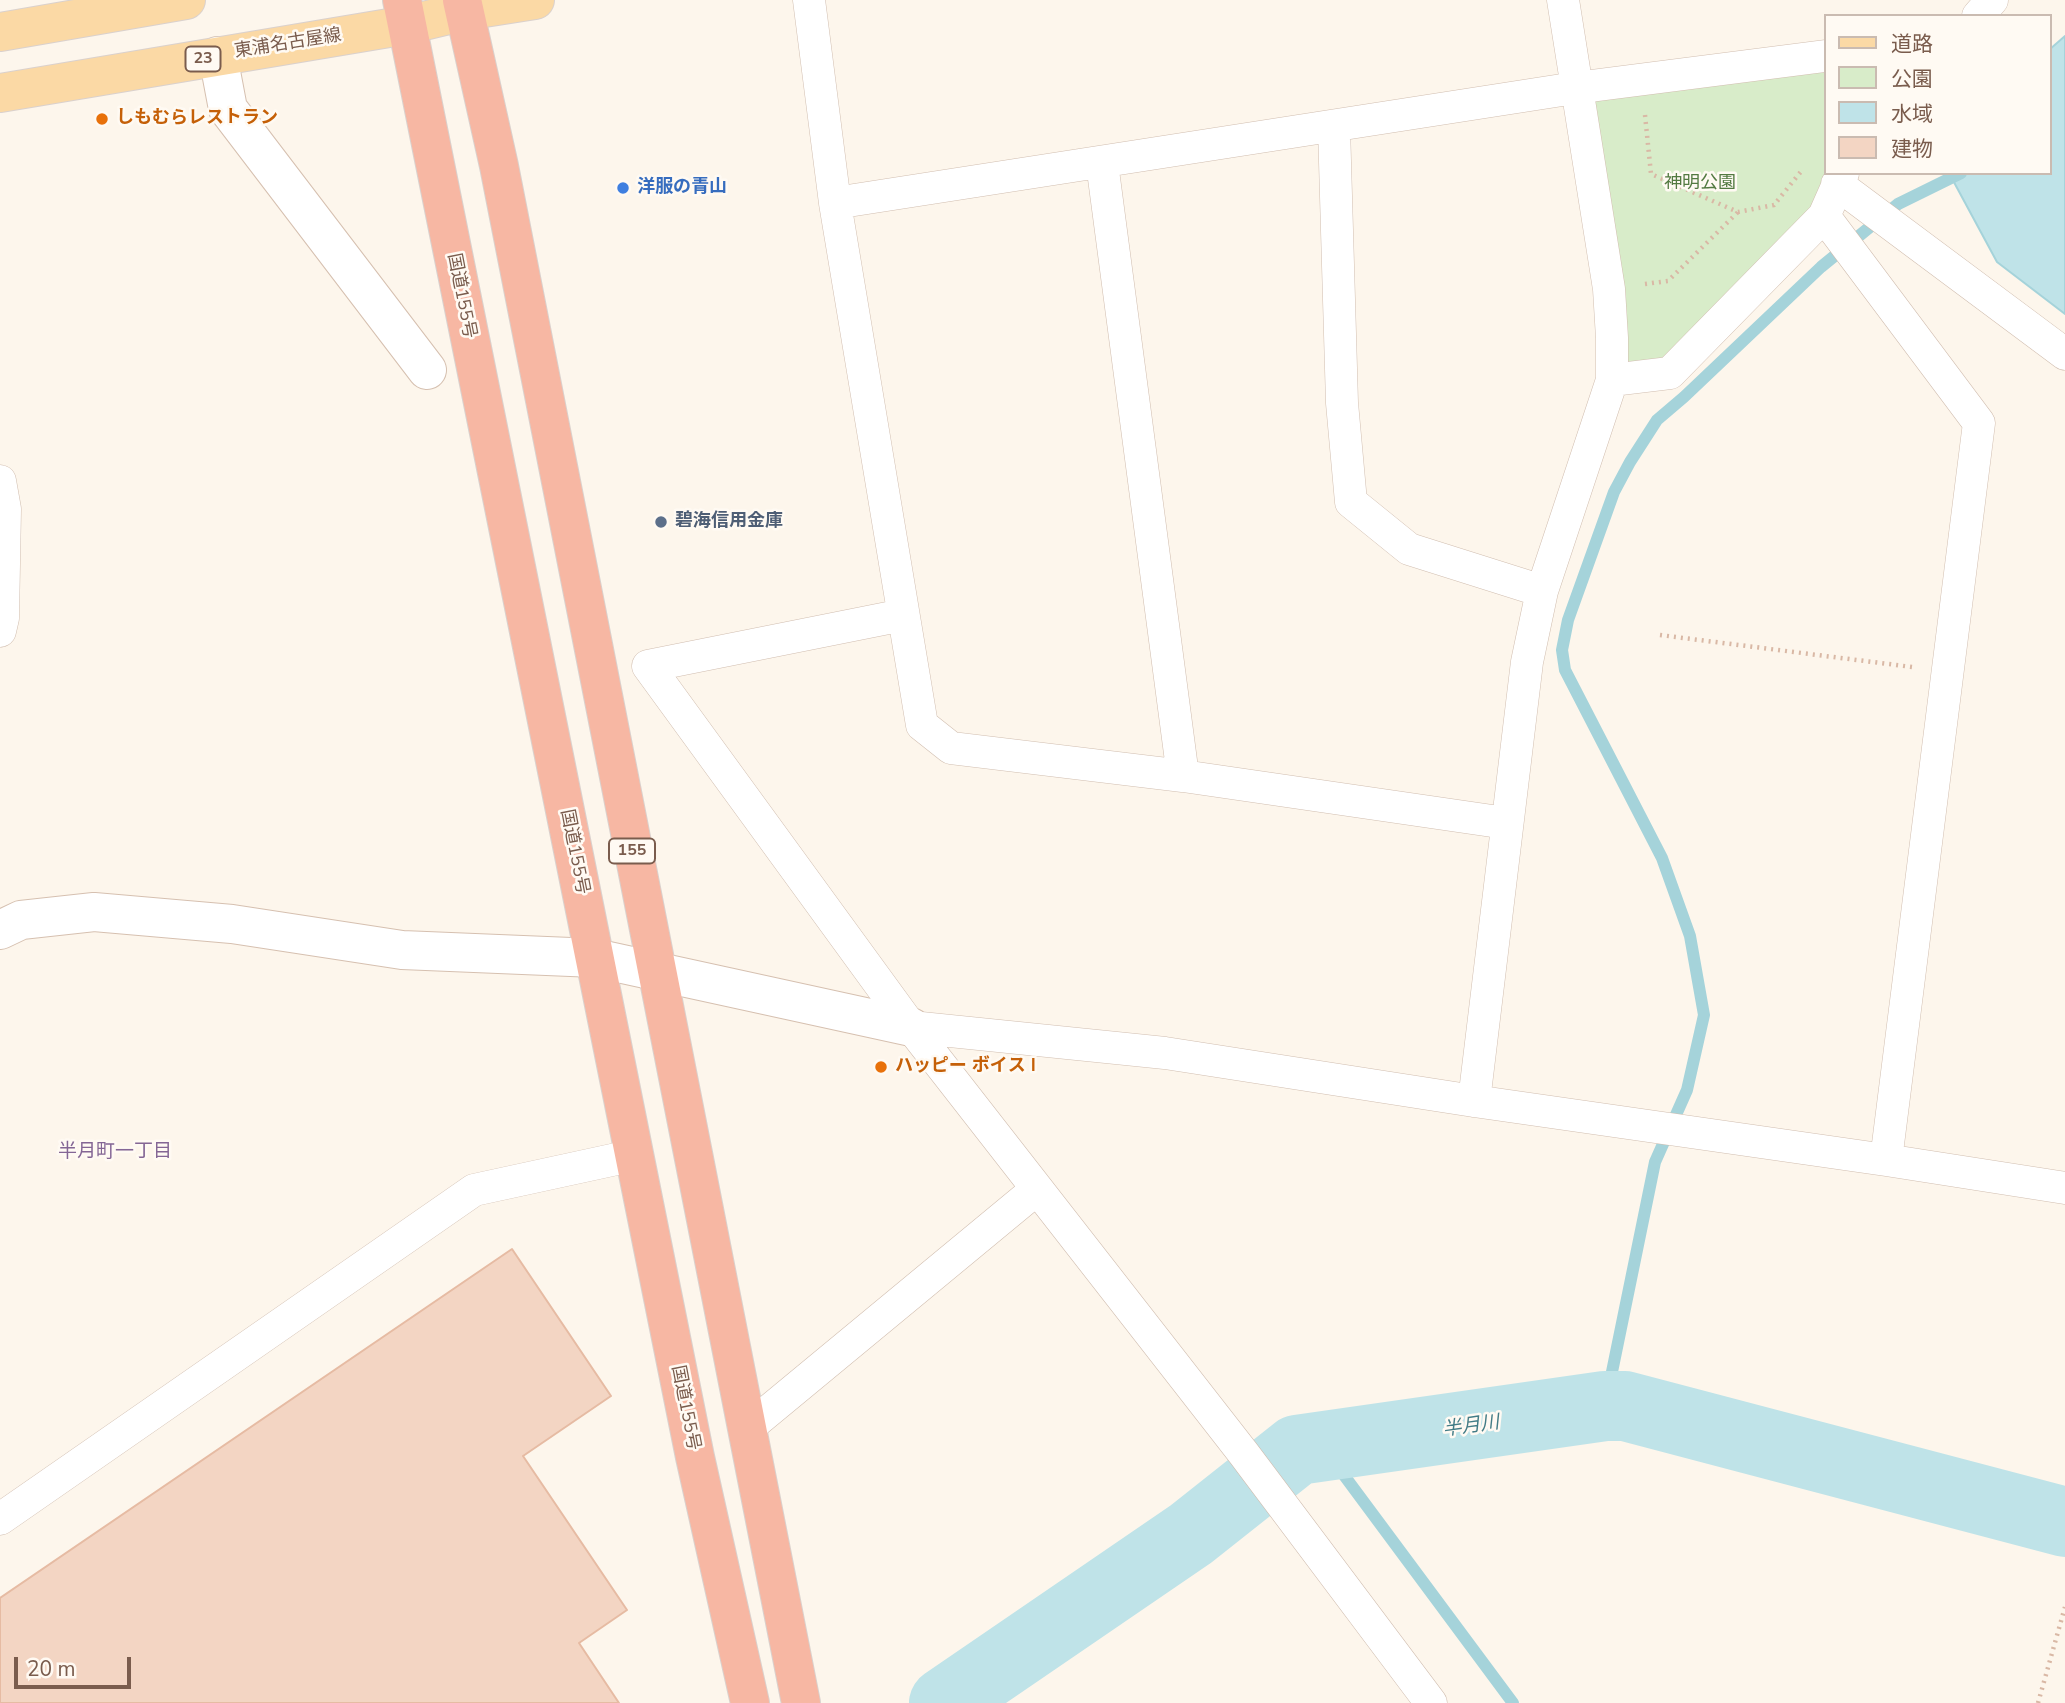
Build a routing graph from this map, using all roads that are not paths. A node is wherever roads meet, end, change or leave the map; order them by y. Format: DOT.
graph roads {
  1 [pos="186,0"];
  2 [pos="535,0"];
  3 [pos="809,0"];
  4 [pos="1563,0"];
  5 [pos="1992,0"];
  6 [pos="131,5"];
  7 [pos="464,5"];
  8 [pos="404,12"];
  9 [pos="1980,14"];
  10 [pos="0,32"];
  11 [pos="218,56"];
  12 [pos="1824,56"];
  13 [pos="1576,88"];
  14 [pos="0,93"];
  15 [pos="1334,127"];
  16 [pos="1102,163"];
  17 [pos="1840,179"];
  18 [pos="835,203"];
  19 [pos="1824,216"];
  20 [pos="2065,354"];
  21 [pos="427,370"];
  22 [pos="1612,380"];
  23 [pos="2,499"];
  24 [pos="1542,591"];
  25 [pos="903,615"];
  26 [pos="0,631"];
  27 [pos="1183,776"];
  28 [pos="1506,823"];
  29 [pos="0,930"];
  30 [pos="595,958"];
  31 [pos="656,971"];
  32 [pos="911,1027"];
  33 [pos="1474,1101"];
  34 [pos="635,1155"];
  35 [pos="1886,1160"];
  36 [pos="2065,1188"];
  37 [pos="1037,1189"];
  38 [pos="748,1428"];
  39 [pos="0,1519"];
  40 [pos="750,1703"];
  41 [pos="801,1703"];
  42 [pos="1431,1703"];
  1 -- 6 [label="main road"];
  2 -- 7 [label="main road, 東浦名古屋線 / 23"];
  3 -- 18 [label="street"];
  4 -- 13 [label="street"];
  5 -- 9 [label="street"];
  6 -- 10 [label="main road"];
  7 -- 8 [label="main road, 東浦名古屋線 / 23"];
  7 -- 31 [label="highway, 155"];
  8 -- 11 [label="main road, 東浦名古屋線 / 23"];
  8 -- 30 [label="highway, 国道155号"];
  11 -- 14 [label="main road, 東浦名古屋線 / 23"];
  11 -- 21 [label="street"];
  12 -- 13 [label="street"];
  13 -- 15 [label="street"];
  13 -- 22 [label="street"];
  15 -- 16 [label="street"];
  15 -- 24 [label="street"];
  16 -- 18 [label="street"];
  16 -- 27 [label="street"];
  17 -- 19 [label="street"];
  17 -- 20 [label="street"];
  18 -- 25 [label="street"];
  19 -- 22 [label="street"];
  19 -- 35 [label="street"];
  22 -- 24 [label="street"];
  23 -- 26 [label="street"];
  24 -- 28 [label="street"];
  25 -- 27 [label="street"];
  25 -- 32 [label="street"];
  27 -- 28 [label="street"];
  28 -- 33 [label="street"];
  29 -- 30 [label="street"];
  30 -- 31 [label="street"];
  30 -- 34 [label="highway, 国道155号"];
  31 -- 32 [label="street"];
  31 -- 38 [label="highway, 155"];
  32 -- 33 [label="street"];
  32 -- 37 [label="street"];
  33 -- 35 [label="street"];
  34 -- 39 [label="street"];
  34 -- 40 [label="highway, 国道155号"];
  35 -- 36 [label="street"];
  37 -- 38 [label="street"];
  37 -- 42 [label="street"];
  38 -- 41 [label="highway, 155"];
}
